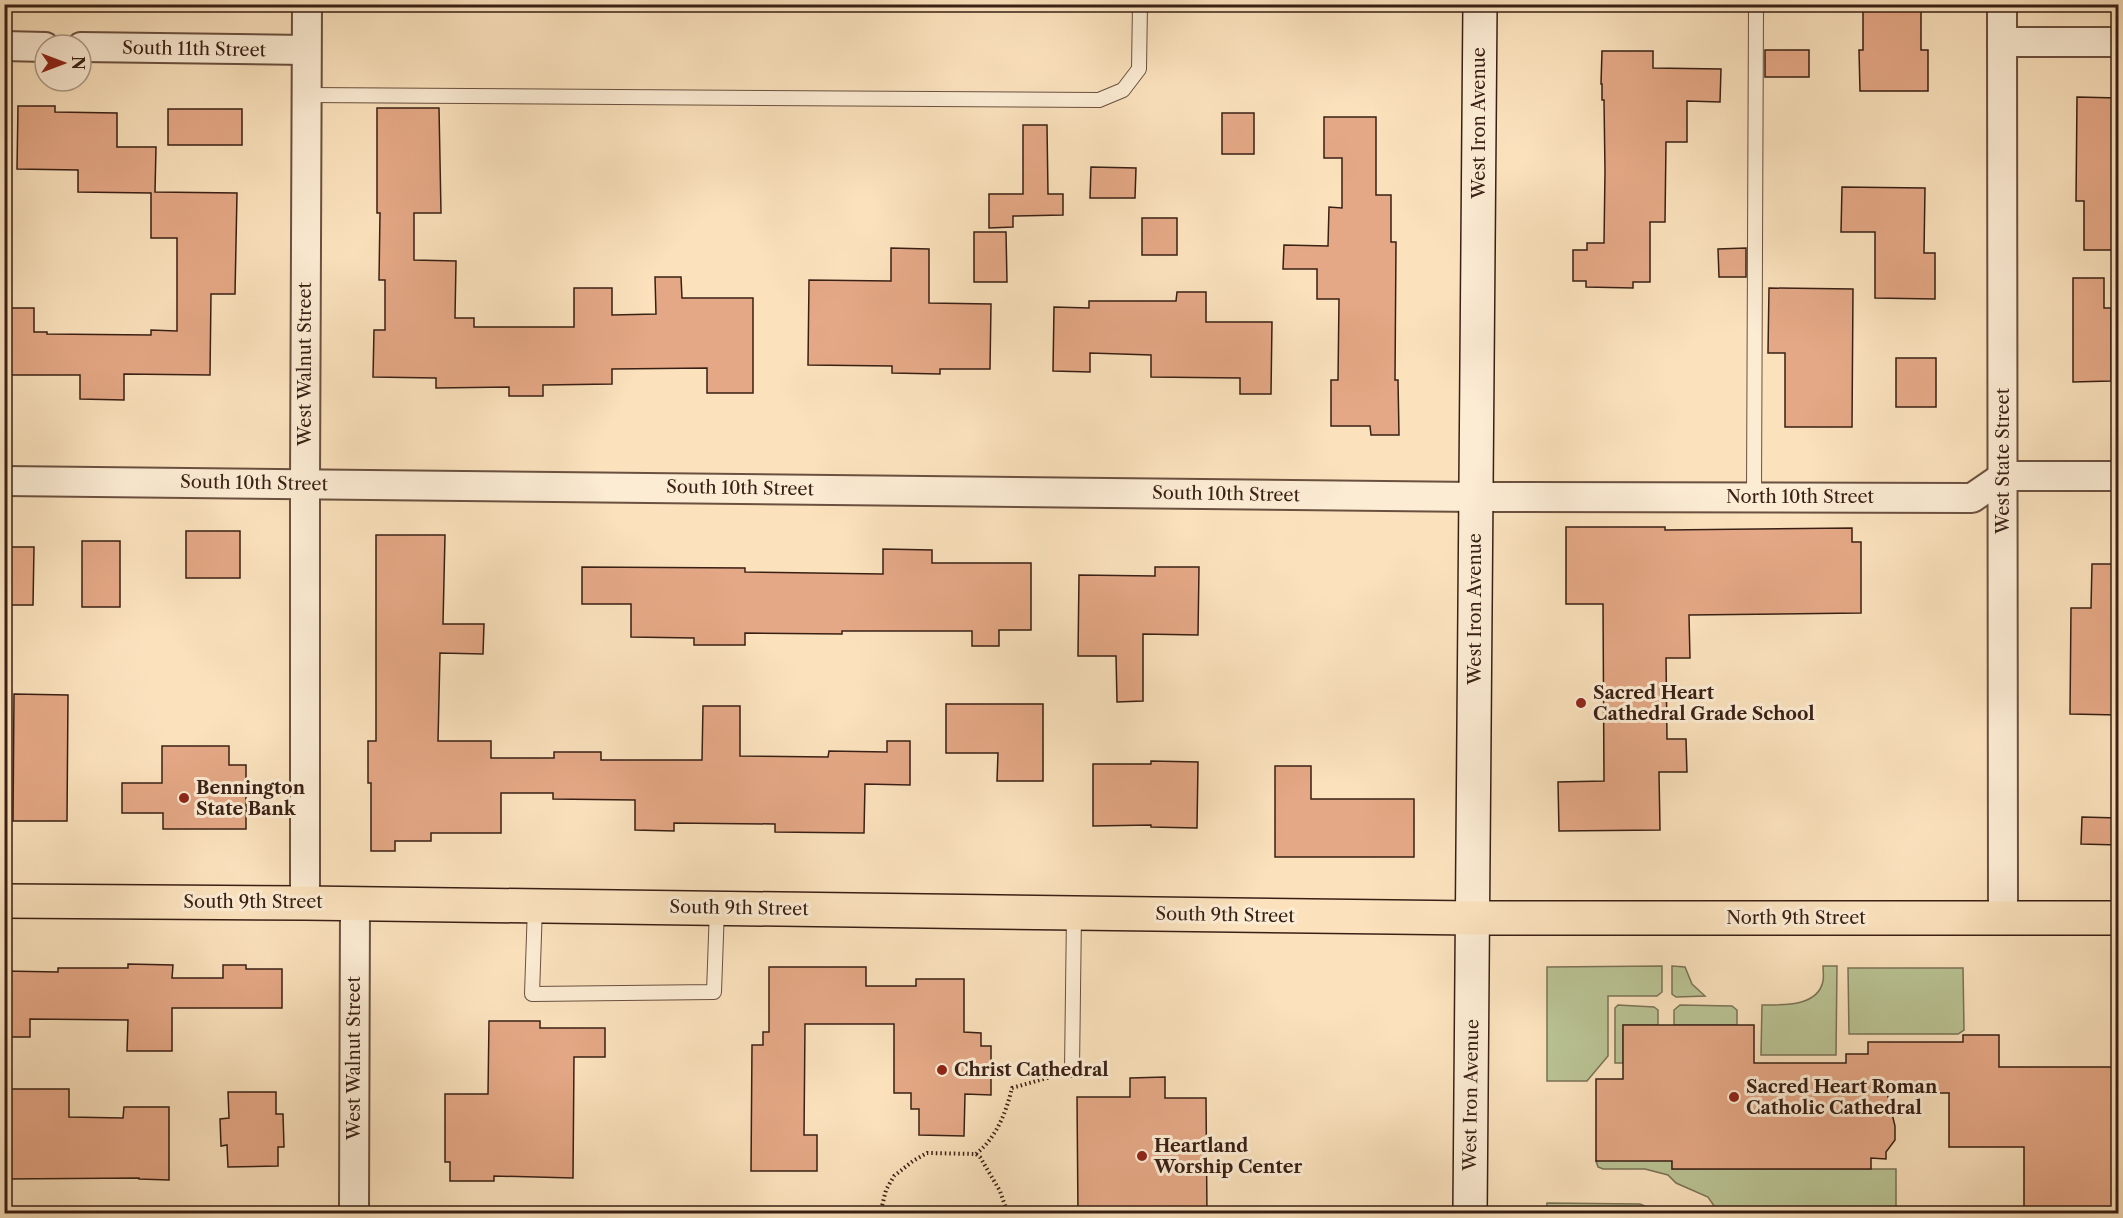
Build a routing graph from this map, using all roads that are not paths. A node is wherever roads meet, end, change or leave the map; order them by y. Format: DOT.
graph roads {
  1 [pos="307,4"];
  2 [pos="1140,4"];
  3 [pos="1480,4"];
  4 [pos="1756,4"];
  5 [pos="2002,4"];
  6 [pos="2002,42"];
  7 [pos="2118,42"];
  8 [pos="4,46"];
  9 [pos="33,47"];
  10 [pos="93,47"];
  11 [pos="306,50"];
  12 [pos="306,95"];
  13 [pos="2004,476"];
  14 [pos="2118,476"];
  15 [pos="4,481"];
  16 [pos="304,484"];
  17 [pos="1476,496"];
  18 [pos="1754,497"];
  19 [pos="4,900"];
  20 [pos="305,903"];
  21 [pos="355,903"];
  22 [pos="536,906"];
  23 [pos="717,908"];
  24 [pos="1074,913"];
  25 [pos="2003,917"];
  26 [pos="1473,918"];
  27 [pos="2118,918"];
  28 [pos="1072,1070"];
  29 [pos="354,1214"];
  30 [pos="1470,1214"];
  1 -- 11 [label="street, West Walnut Street"];
  2 -- 12 [label="lane"];
  3 -- 17 [label="street, West Iron Avenue"];
  4 -- 18 [label="lane"];
  5 -- 6 [label="street, West State Street"];
  6 -- 7 [label="street"];
  6 -- 13 [label="street, West State Street"];
  8 -- 9 [label="street"];
  10 -- 11 [label="street, South 11th Street"];
  11 -- 12 [label="street, West Walnut Street"];
  12 -- 16 [label="street, West Walnut Street"];
  13 -- 14 [label="street"];
  13 -- 18 [label="street, North 10th Street"];
  13 -- 25 [label="street, West State Street"];
  15 -- 16 [label="street, South 10th Street"];
  16 -- 17 [label="street, South 10th Street"];
  16 -- 20 [label="street, West Walnut Street"];
  17 -- 18 [label="street, North 10th Street"];
  17 -- 26 [label="street, West Iron Avenue"];
  19 -- 20 [label="main road, South 9th Street"];
  20 -- 21 [label="main road, South 9th Street"];
  21 -- 22 [label="main road, South 9th Street"];
  21 -- 29 [label="street, West Walnut Street"];
  22 -- 23 [label="main road, South 9th Street"];
  22 -- 23 [label="lane"];
  23 -- 24 [label="main road, South 9th Street"];
  24 -- 26 [label="main road, South 9th Street"];
  24 -- 28 [label="lane"];
  25 -- 26 [label="main road, North 9th Street"];
  25 -- 27 [label="main road, North 9th Street"];
  26 -- 30 [label="street, West Iron Avenue"];
}
